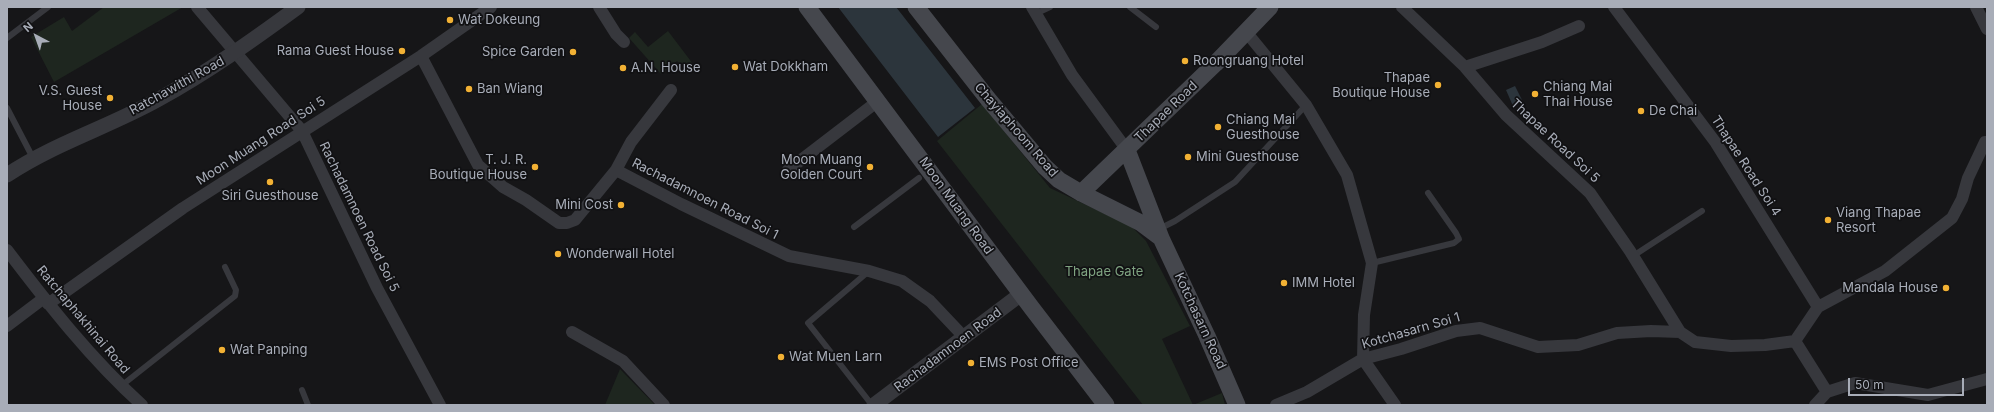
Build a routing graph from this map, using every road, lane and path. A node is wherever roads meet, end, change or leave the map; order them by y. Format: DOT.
graph roads {
  1 [pos="48,7"];
  2 [pos="197,7"];
  3 [pos="298,7"];
  4 [pos="491,7"];
  5 [pos="599,7"];
  6 [pos="807,7"];
  7 [pos="916,7"];
  8 [pos="1050,7"];
  9 [pos="1130,7"];
  10 [pos="1270,7"];
  11 [pos="1402,7"];
  12 [pos="1976,7"];
  13 [pos="1618,8"];
  14 [pos="1034,10"];
  15 [pos="1156,26"];
  16 [pos="1579,26"];
  17 [pos="1987,29"];
  18 [pos="1247,33"];
  19 [pos="7,38"];
  20 [pos="624,42"];
  21 [pos="237,52"];
  22 [pos="421,56"];
  23 [pos="1465,67"];
  24 [pos="671,90"];
  25 [pos="878,101"];
  26 [pos="1306,105"];
  27 [pos="7,108"];
  28 [pos="302,131"];
  29 [pos="1987,142"];
  30 [pos="1127,150"];
  31 [pos="33,158"];
  32 [pos="616,170"];
  33 [pos="788,170"];
  34 [pos="7,175"];
  35 [pos="919,178"];
  36 [pos="1081,193"];
  37 [pos="1428,194"];
  38 [pos="1702,211"];
  39 [pos="854,227"];
  40 [pos="1160,234"];
  41 [pos="7,250"];
  42 [pos="1633,256"];
  43 [pos="1372,263"];
  44 [pos="225,267"];
  45 [pos="869,271"];
  46 [pos="1021,294"];
  47 [pos="46,301"];
  48 [pos="1818,307"];
  49 [pos="7,326"];
  50 [pos="572,332"];
  51 [pos="1680,332"];
  52 [pos="965,338"];
  53 [pos="1795,341"];
  54 [pos="1363,359"];
  55 [pos="1987,379"];
  56 [pos="121,386"];
  57 [pos="302,390"];
  58 [pos="1827,392"];
  59 [pos="142,405"];
  60 [pos="308,405"];
  61 [pos="440,405"];
  62 [pos="664,405"];
  63 [pos="873,405"];
  64 [pos="1106,405"];
  65 [pos="1236,405"];
  66 [pos="1276,405"];
  67 [pos="1395,405"];
  68 [pos="1815,405"];
  1 -- 19 [label="lane"];
  2 -- 21 [label="street, Rachadamnoen Road Soi 5"];
  3 -- 21 [label="street, Ratchawithi Road"];
  4 -- 22 [label="street, Moon Muang Road Soi 5"];
  5 -- 20 [label="street"];
  6 -- 25 [label="main road, Moon Muang Road"];
  7 -- 36 [label="main road, Chayiaphoom Road"];
  8 -- 14 [label="lane"];
  9 -- 15 [label="lane"];
  10 -- 18 [label="main road, Thapae Road"];
  11 -- 23 [label="street, Thapae Road Soi 5"];
  12 -- 17 [label="street"];
  13 -- 48 [label="street, Thapae Road Soi 4"];
  14 -- 30 [label="street"];
  16 -- 23 [label="street"];
  18 -- 26 [label="street"];
  18 -- 30 [label="main road, Thapae Road"];
  21 -- 28 [label="street, Rachadamnoen Road Soi 5"];
  21 -- 31 [label="street, Ratchawithi Road"];
  22 -- 28 [label="street, Moon Muang Road Soi 5"];
  22 -- 32 [label="street, Rachadamnoen Road Soi 1"];
  23 -- 42 [label="street, Thapae Road Soi 5"];
  24 -- 32 [label="street"];
  25 -- 33 [label="street"];
  25 -- 46 [label="main road, Moon Muang Road"];
  26 -- 40 [label="lane"];
  26 -- 43 [label="street"];
  27 -- 31 [label="lane"];
  28 -- 47 [label="street, Moon Muang Road Soi 5"];
  28 -- 61 [label="street, Rachadamnoen Road Soi 5"];
  29 -- 48 [label="street"];
  30 -- 36 [label="main road"];
  30 -- 40 [label="main road, Thapae Road"];
  31 -- 34 [label="street, Ratchawithi Road"];
  32 -- 45 [label="street, Rachadamnoen Road Soi 1"];
  35 -- 39 [label="lane"];
  36 -- 40 [label="main road, Chayiaphoom Road"];
  37 -- 43 [label="lane"];
  38 -- 42 [label="lane"];
  40 -- 65 [label="main road, Kotchasarn Road"];
  41 -- 47 [label="street, Ratchaphakhinai Road"];
  42 -- 51 [label="street, Thapae Road Soi 5"];
  43 -- 54 [label="street"];
  44 -- 56 [label="lane"];
  45 -- 52 [label="street, Rachadamnoen Road Soi 1"];
  45 -- 63 [label="lane"];
  46 -- 52 [label="street, Rachadamnoen Road"];
  46 -- 64 [label="main road, Moon Muang Road"];
  47 -- 49 [label="street, Moon Muang Road Soi 5"];
  47 -- 56 [label="street, Ratchaphakhinai Road"];
  48 -- 53 [label="street"];
  50 -- 62 [label="street"];
  51 -- 53 [label="street, Kotchasarn Soi 1"];
  51 -- 54 [label="street, Kotchasarn Soi 1"];
  52 -- 63 [label="street, Rachadamnoen Road"];
  53 -- 58 [label="street"];
  54 -- 66 [label="street, Kotchasarn Soi 1"];
  54 -- 67 [label="street"];
  55 -- 58 [label="street"];
  56 -- 59 [label="street, Ratchaphakhinai Road"];
  57 -- 60 [label="lane"];
  58 -- 68 [label="street"];
}
